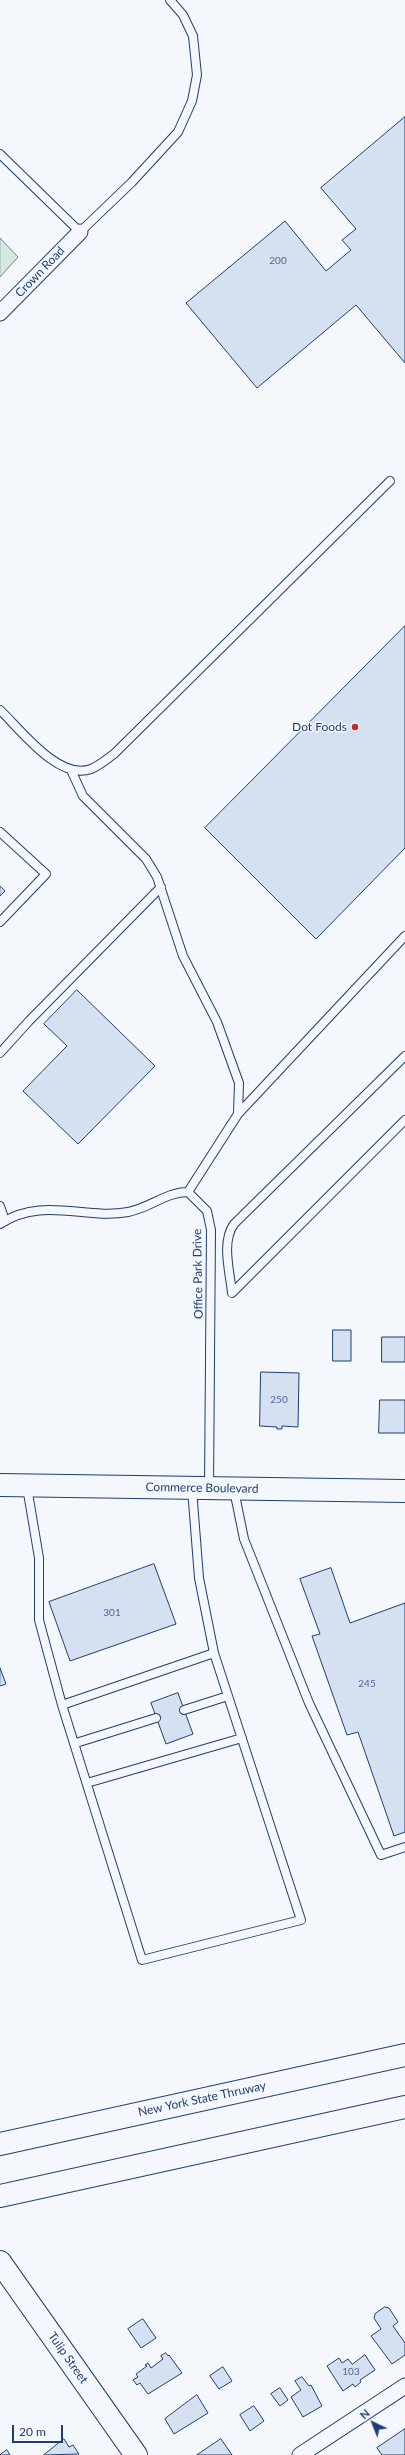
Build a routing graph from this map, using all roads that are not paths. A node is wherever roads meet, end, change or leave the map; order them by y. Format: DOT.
graph roads {
  1 [pos="170,0"];
  2 [pos="0,154"];
  3 [pos="80,232"];
  4 [pos="0,313"];
  5 [pos="390,481"];
  6 [pos="0,710"];
  7 [pos="71,770"];
  8 [pos="0,832"];
  9 [pos="161,887"];
  10 [pos="0,922"];
  11 [pos="405,936"];
  12 [pos="0,1053"];
  13 [pos="405,1056"];
  14 [pos="238,1114"];
  15 [pos="405,1120"];
  16 [pos="188,1192"];
  17 [pos="0,1206"];
  18 [pos="3,1222"];
  19 [pos="0,1485"];
  20 [pos="26,1486"];
  21 [pos="201,1488"];
  22 [pos="234,1489"];
  23 [pos="405,1491"];
  24 [pos="214,1653"];
  25 [pos="228,1696"];
  26 [pos="62,1705"];
  27 [pos="184,1710"];
  28 [pos="156,1718"];
  29 [pos="242,1738"];
  30 [pos="76,1743"];
  31 [pos="87,1783"];
  32 [pos="405,1847"];
  33 [pos="405,2055"];
  34 [pos="405,2107"];
  35 [pos="0,2144"];
  36 [pos="0,2196"];
  37 [pos="0,2262"];
  38 [pos="405,2386"];
  39 [pos="136,2455"];
  40 [pos="300,2455"];
  1 -- 3 [label="lane"];
  2 -- 3 [label="lane"];
  3 -- 4 [label="street, Crown Road"];
  5 -- 7 [label="lane"];
  6 -- 7 [label="lane"];
  7 -- 9 [label="lane"];
  8 -- 10 [label="lane"];
  9 -- 12 [label="lane"];
  9 -- 14 [label="lane"];
  11 -- 14 [label="lane"];
  13 -- 15 [label="lane"];
  14 -- 16 [label="lane"];
  16 -- 18 [label="lane"];
  16 -- 21 [label="lane, Office Park Drive"];
  17 -- 18 [label="lane"];
  19 -- 20 [label="main road, Commerce Boulevard"];
  20 -- 21 [label="main road, Commerce Boulevard"];
  20 -- 26 [label="lane"];
  21 -- 22 [label="main road, Commerce Boulevard"];
  21 -- 24 [label="lane, Office Park Drive"];
  22 -- 23 [label="main road, Commerce Boulevard"];
  22 -- 32 [label="lane"];
  24 -- 25 [label="lane, Office Park Drive"];
  24 -- 26 [label="lane"];
  25 -- 27 [label="lane"];
  25 -- 29 [label="lane, Office Park Drive"];
  26 -- 30 [label="lane"];
  28 -- 30 [label="lane"];
  29 -- 31 [label="lane"];
  29 -- 31 [label="lane, Office Park Drive"];
  30 -- 31 [label="lane"];
  33 -- 35 [label="main road, New York State Thruway"];
  34 -- 36 [label="main road"];
  37 -- 39 [label="main road, Tulip Street"];
  38 -- 40 [label="street"];
}
